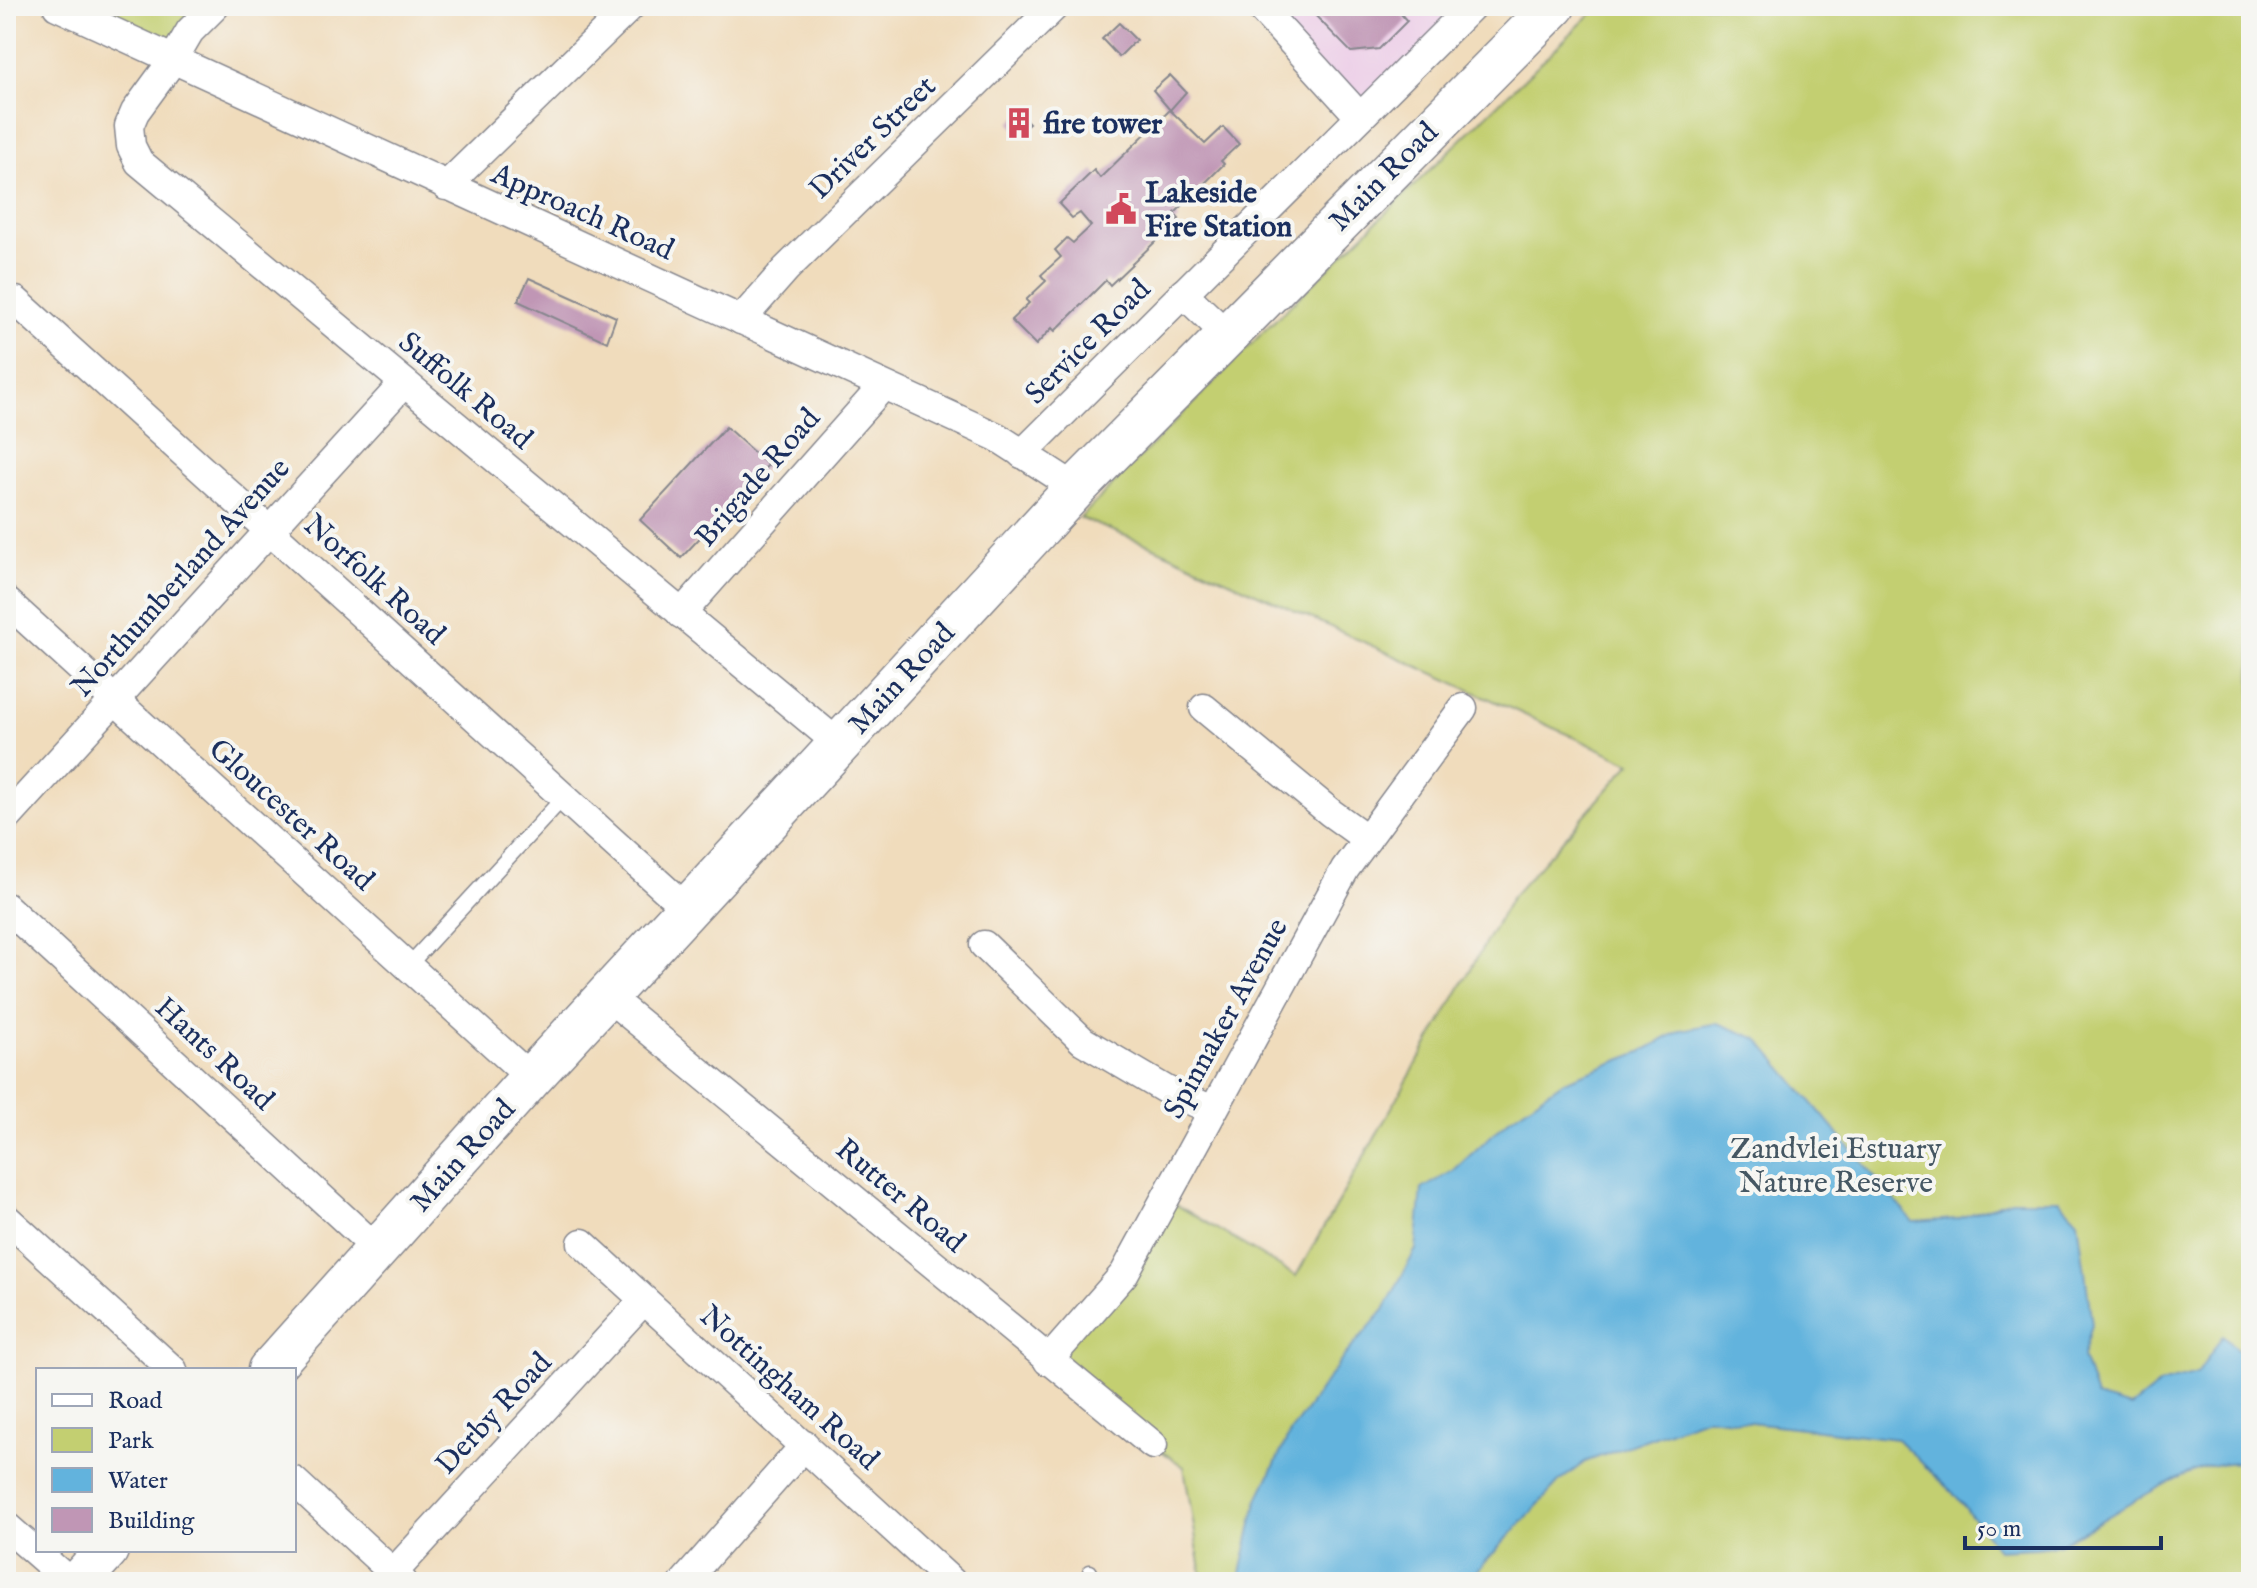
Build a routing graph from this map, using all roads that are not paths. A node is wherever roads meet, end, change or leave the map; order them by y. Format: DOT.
graph roads {
  1 [pos="57,6"];
  2 [pos="215,6"];
  3 [pos="631,6"];
  4 [pos="1055,6"];
  5 [pos="1259,6"];
  6 [pos="1472,6"];
  7 [pos="1554,6"];
  8 [pos="173,60"];
  9 [pos="1360,117"];
  10 [pos="446,186"];
  11 [pos="1183,293"];
  12 [pos="16,301"];
  13 [pos="741,320"];
  14 [pos="1226,334"];
  15 [pos="404,383"];
  16 [pos="883,386"];
  17 [pos="1022,454"];
  18 [pos="1076,488"];
  19 [pos="269,529"];
  20 [pos="6,601"];
  21 [pos="681,614"];
  22 [pos="115,699"];
  23 [pos="1204,708"];
  24 [pos="1463,708"];
  25 [pos="840,745"];
  26 [pos="564,797"];
  27 [pos="6,819"];
  28 [pos="1367,839"];
  29 [pos="6,907"];
  30 [pos="687,909"];
  31 [pos="984,945"];
  32 [pos="408,966"];
  33 [pos="607,996"];
  34 [pos="531,1078"];
  35 [pos="1213,1110"];
  36 [pos="6,1218"];
  37 [pos="582,1243"];
  38 [pos="378,1250"];
  39 [pos="644,1300"];
  40 [pos="1048,1361"];
  41 [pos="171,1368"];
  42 [pos="271,1368"];
  43 [pos="805,1445"];
  44 [pos="1153,1445"];
  45 [pos="296,1483"];
  46 [pos="6,1526"];
  47 [pos="105,1552"];
  48 [pos="398,1577"];
  49 [pos="70,1582"];
  50 [pos="78,1582"];
  51 [pos="684,1582"];
  52 [pos="952,1582"];
  1 -- 8 [label="street, Approach Road"];
  2 -- 8 [label="street, Suffolk Road"];
  3 -- 10 [label="street"];
  4 -- 13 [label="street, Driver Street"];
  5 -- 9 [label="street"];
  6 -- 9 [label="street, Service Road"];
  7 -- 14 [label="main road, Main Road"];
  8 -- 10 [label="street, Approach Road"];
  8 -- 15 [label="street, Suffolk Road"];
  9 -- 11 [label="street, Service Road"];
  10 -- 13 [label="street, Approach Road"];
  11 -- 14 [label="street"];
  11 -- 17 [label="street, Service Road"];
  12 -- 19 [label="street, Norfolk Road"];
  13 -- 16 [label="street, Approach Road"];
  14 -- 18 [label="main road, Main Road"];
  15 -- 19 [label="street, Northumberland Avenue"];
  15 -- 21 [label="street, Suffolk Road"];
  16 -- 17 [label="street, Approach Road"];
  16 -- 21 [label="street, Brigade Road"];
  17 -- 18 [label="street, Approach Road"];
  18 -- 25 [label="main road, Main Road"];
  19 -- 22 [label="street, Northumberland Avenue"];
  19 -- 26 [label="street, Norfolk Road"];
  20 -- 22 [label="street, Gloucester Road"];
  21 -- 25 [label="street, Suffolk Road"];
  22 -- 27 [label="street, Northumberland Avenue"];
  22 -- 32 [label="street, Gloucester Road"];
  23 -- 28 [label="street"];
  24 -- 28 [label="street, Spinnaker Avenue"];
  25 -- 30 [label="main road, Main Road"];
  26 -- 30 [label="street, Norfolk Road"];
  26 -- 32 [label="lane"];
  28 -- 35 [label="street, Spinnaker Avenue"];
  29 -- 38 [label="street, Hants Road"];
  30 -- 33 [label="main road, Main Road"];
  31 -- 35 [label="street"];
  32 -- 34 [label="street, Gloucester Road"];
  33 -- 34 [label="main road, Main Road"];
  33 -- 40 [label="street, Rutter Road"];
  34 -- 38 [label="main road, Main Road"];
  35 -- 40 [label="street, Spinnaker Avenue"];
  36 -- 41 [label="street"];
  37 -- 39 [label="street, Nottingham Road"];
  38 -- 42 [label="main road, Main Road"];
  39 -- 43 [label="street, Nottingham Road"];
  39 -- 48 [label="street, Derby Road"];
  40 -- 44 [label="street, Rutter Road"];
  43 -- 51 [label="street"];
  43 -- 52 [label="street, Nottingham Road"];
  45 -- 48 [label="street"];
  46 -- 49 [label="street"];
  47 -- 50 [label="main road"];
}
